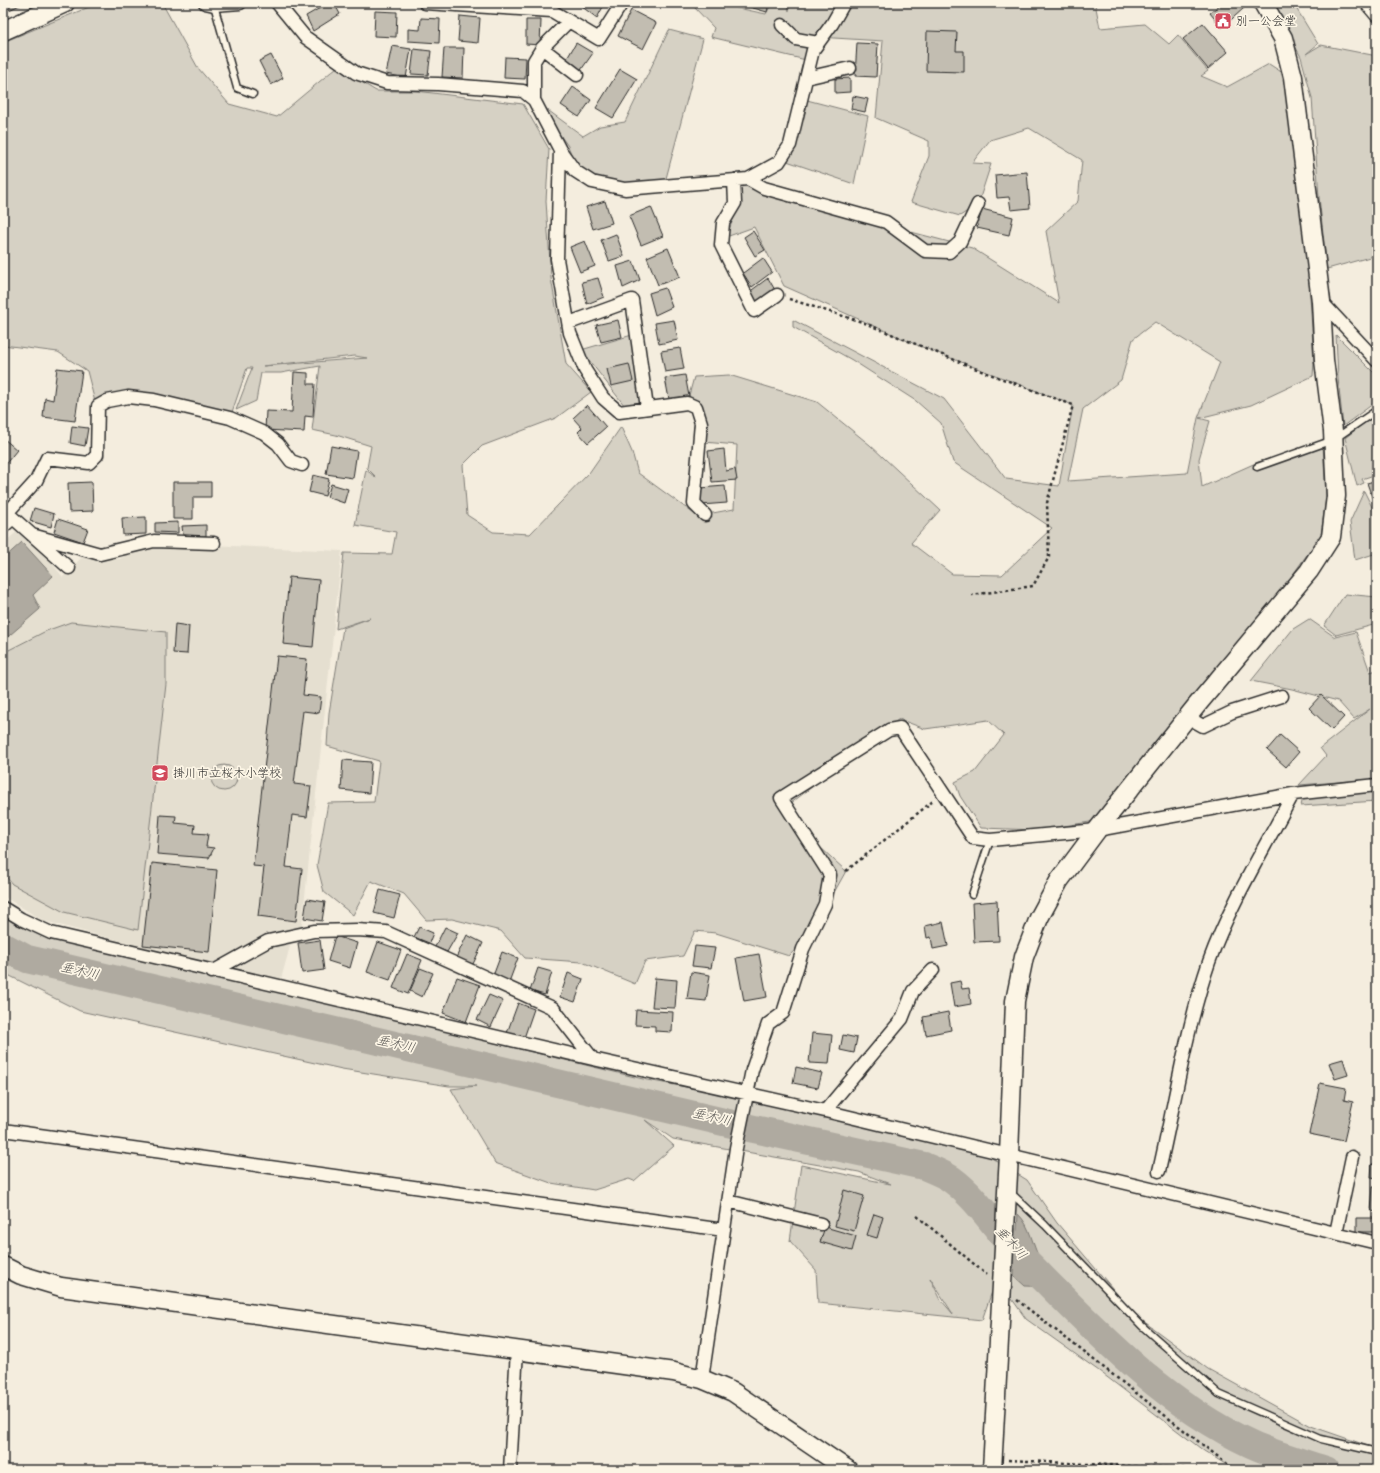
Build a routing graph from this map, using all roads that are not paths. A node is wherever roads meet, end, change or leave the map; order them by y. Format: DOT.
graph roads {
  1 [pos="65,3"];
  2 [pos="240,3"];
  3 [pos="277,3"];
  4 [pos="426,3"];
  5 [pos="622,3"];
  6 [pos="844,3"];
  7 [pos="1263,3"];
  8 [pos="1366,3"];
  9 [pos="210,4"];
  10 [pos="1377,16"];
  11 [pos="569,21"];
  12 [pos="782,25"];
  13 [pos="3,31"];
  14 [pos="818,43"];
  15 [pos="542,48"];
  16 [pos="850,68"];
  17 [pos="577,75"];
  18 [pos="806,78"];
  19 [pos="253,94"];
  20 [pos="534,100"];
  21 [pos="560,150"];
  22 [pos="1377,178"];
  23 [pos="748,179"];
  24 [pos="734,180"];
  25 [pos="1377,186"];
  26 [pos="978,204"];
  27 [pos="777,295"];
  28 [pos="1321,301"];
  29 [pos="569,323"];
  30 [pos="1375,355"];
  31 [pos="647,408"];
  32 [pos="1377,410"];
  33 [pos="1333,440"];
  34 [pos="302,465"];
  35 [pos="1257,467"];
  36 [pos="8,513"];
  37 [pos="705,515"];
  38 [pos="3,527"];
  39 [pos="32,535"];
  40 [pos="214,542"];
  41 [pos="69,568"];
  42 [pos="1282,696"];
  43 [pos="1187,717"];
  44 [pos="1377,785"];
  45 [pos="1293,794"];
  46 [pos="1097,830"];
  47 [pos="990,840"];
  48 [pos="972,895"];
  49 [pos="3,908"];
  50 [pos="933,970"];
  51 [pos="212,972"];
  52 [pos="593,1059"];
  53 [pos="748,1094"];
  54 [pos="825,1111"];
  55 [pos="3,1130"];
  56 [pos="1009,1157"];
  57 [pos="1352,1157"];
  58 [pos="1159,1171"];
  59 [pos="1011,1194"];
  60 [pos="728,1201"];
  61 [pos="821,1224"];
  62 [pos="724,1230"];
  63 [pos="1336,1233"];
  64 [pos="1377,1243"];
  65 [pos="3,1266"];
  66 [pos="517,1350"];
  67 [pos="702,1379"];
  68 [pos="1377,1452"];
  69 [pos="992,1465"];
  70 [pos="510,1470"];
  71 [pos="848,1470"];
  1 -- 13 [label="street"];
  2 -- 9 [label="street"];
  3 -- 20 [label="street"];
  4 -- 11 [label="street"];
  5 -- 11 [label="street"];
  6 -- 14 [label="street"];
  7 -- 28 [label="street"];
  8 -- 10 [label="street"];
  9 -- 19 [label="lane"];
  11 -- 15 [label="street"];
  12 -- 14 [label="street"];
  14 -- 18 [label="street"];
  15 -- 17 [label="street"];
  15 -- 20 [label="street"];
  16 -- 18 [label="street"];
  18 -- 23 [label="street"];
  20 -- 21 [label="street"];
  21 -- 24 [label="street"];
  21 -- 29 [label="street"];
  22 -- 25 [label="lane"];
  23 -- 24 [label="street"];
  23 -- 26 [label="street"];
  24 -- 27 [label="street"];
  28 -- 30 [label="street"];
  28 -- 33 [label="street"];
  29 -- 31 [label="street"];
  29 -- 31 [label="street"];
  31 -- 37 [label="street"];
  32 -- 33 [label="lane"];
  33 -- 35 [label="lane"];
  33 -- 43 [label="street"];
  34 -- 36 [label="street"];
  36 -- 38 [label="street"];
  36 -- 39 [label="street"];
  39 -- 40 [label="street"];
  39 -- 41 [label="street"];
  42 -- 43 [label="street"];
  43 -- 46 [label="street"];
  44 -- 45 [label="street"];
  45 -- 46 [label="street"];
  45 -- 58 [label="street"];
  46 -- 47 [label="street"];
  46 -- 56 [label="street"];
  47 -- 48 [label="lane"];
  47 -- 53 [label="street"];
  49 -- 51 [label="street"];
  50 -- 54 [label="street"];
  51 -- 52 [label="street"];
  51 -- 52 [label="street"];
  52 -- 53 [label="street"];
  53 -- 54 [label="street"];
  53 -- 60 [label="street"];
  54 -- 56 [label="street"];
  55 -- 62 [label="street"];
  56 -- 63 [label="street"];
  56 -- 69 [label="street"];
  57 -- 63 [label="street"];
  59 -- 68 [label="lane"];
  60 -- 61 [label="street"];
  60 -- 62 [label="street"];
  62 -- 67 [label="street"];
  63 -- 64 [label="street"];
  65 -- 66 [label="street"];
  66 -- 67 [label="street"];
  66 -- 70 [label="street"];
  67 -- 71 [label="street"];
}
